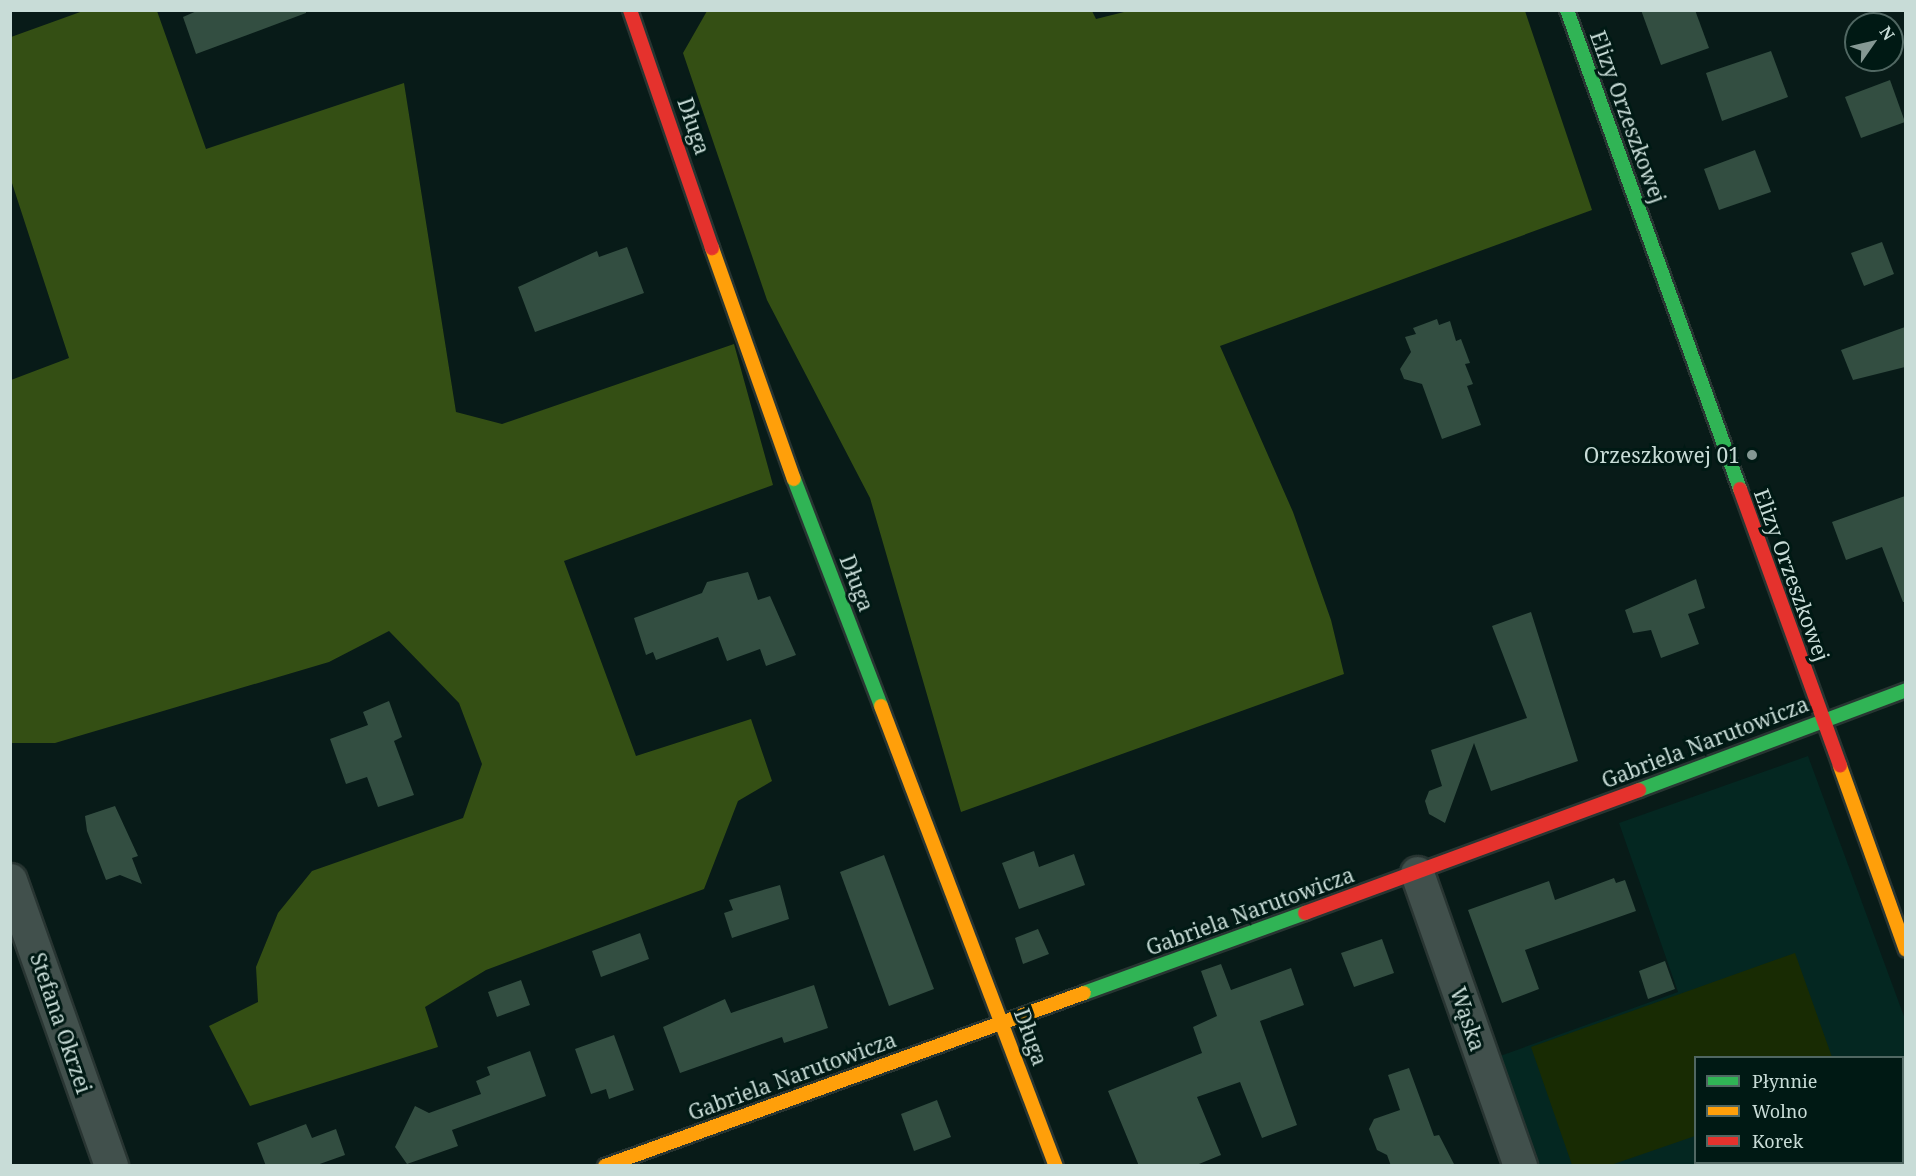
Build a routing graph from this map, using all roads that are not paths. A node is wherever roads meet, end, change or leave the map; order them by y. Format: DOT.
graph roads {
  1 [pos="630,10"];
  2 [pos="1567,10"];
  3 [pos="1905,690"];
  4 [pos="1822,719"];
  5 [pos="1418,873"];
  6 [pos="10,880"];
  7 [pos="1905,950"];
  8 [pos="1003,1022"];
  9 [pos="111,1166"];
  10 [pos="605,1166"];
  11 [pos="1056,1166"];
  12 [pos="1520,1166"];
  1 -- 8 [label="street, Długa"];
  2 -- 4 [label="street, Elizy Orzeszkowej"];
  3 -- 4 [label="street, Gabriela Narutowicza"];
  4 -- 5 [label="street, Gabriela Narutowicza"];
  4 -- 7 [label="street, Elizy Orzeszkowej"];
  5 -- 8 [label="street, Gabriela Narutowicza"];
  5 -- 12 [label="street, Wąska"];
  6 -- 9 [label="street, Stefana Okrzei"];
  8 -- 10 [label="street, Gabriela Narutowicza"];
  8 -- 11 [label="street, Długa"];
}
